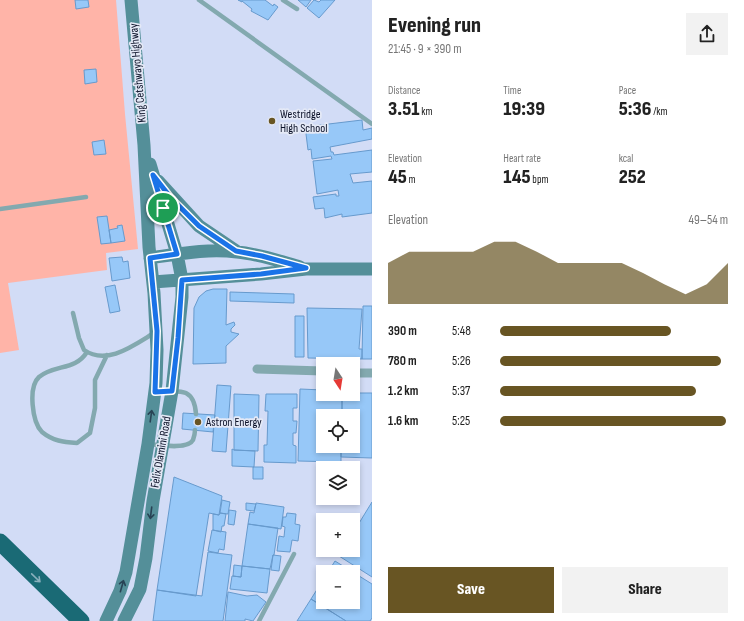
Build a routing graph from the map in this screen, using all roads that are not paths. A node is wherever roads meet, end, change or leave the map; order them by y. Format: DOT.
graph roads {
  1 [pos="131,0"];
  2 [pos="199,0"];
  3 [pos="283,0"];
  4 [pos="297,9"];
  5 [pos="372,124"];
  6 [pos="144,145"];
  7 [pos="153,175"];
  8 [pos="86,197"];
  9 [pos="0,209"];
  10 [pos="236,251"];
  11 [pos="177,254"];
  12 [pos="150,258"];
  13 [pos="306,268"];
  14 [pos="372,269"];
  15 [pos="182,280"];
  16 [pos="153,282"];
  17 [pos="73,313"];
  18 [pos="157,331"];
  19 [pos="87,352"];
  20 [pos="107,355"];
  21 [pos="257,369"];
  22 [pos="316,371"];
  23 [pos="360,373"];
  24 [pos="372,373"];
  25 [pos="172,391"];
  26 [pos="155,392"];
  27 [pos="196,414"];
  28 [pos="195,430"];
  29 [pos="148,444"];
  30 [pos="163,445"];
  31 [pos="0,542"];
  32 [pos="294,554"];
  33 [pos="140,589"];
  34 [pos="81,621"];
  35 [pos="106,621"];
  36 [pos="124,621"];
  37 [pos="135,621"];
  38 [pos="259,621"];
  1 -- 6 [label="main road, King Cetshwayo Highway"];
  2 -- 5 [label="lane"];
  3 -- 4 [label="lane"];
  6 -- 7 [label="main road, King Cetshwayo Highway"];
  6 -- 12 [label="main road, King Cetshwayo Highway"];
  7 -- 10 [label="main road"];
  7 -- 11 [label="main road, King Cetshwayo Highway"];
  8 -- 9 [label="lane"];
  10 -- 11 [label="main road"];
  10 -- 13 [label="main road"];
  11 -- 12 [label="main road"];
  11 -- 15 [label="main road, King Cetshwayo Highway"];
  12 -- 16 [label="main road, King Cetshwayo Highway"];
  13 -- 14 [label="main road"];
  13 -- 15 [label="main road"];
  15 -- 16 [label="main road"];
  15 -- 25 [label="main road, Felix Dlamini Road"];
  16 -- 18 [label="main road, Felix Dlamini Road"];
  17 -- 19 [label="lane"];
  18 -- 20 [label="lane"];
  18 -- 26 [label="main road, Felix Dlamini Road"];
  19 -- 20 [label="lane"];
  19 -- 20 [label="lane"];
  21 -- 22 [label="street"];
  23 -- 24 [label="street"];
  25 -- 26 [label="lane"];
  25 -- 27 [label="lane"];
  25 -- 30 [label="main road, Felix Dlamini Road"];
  29 -- 26 [label="main road, Felix Dlamini Road, one-way"];
  28 -- 30 [label="lane"];
  29 -- 30 [label="lane"];
  35 -- 29 [label="main road, Felix Dlamini Road, one-way"];
  30 -- 33 [label="main road, Felix Dlamini Road, one-way"];
  31 -- 34 [label="highway, one-way"];
  32 -- 38 [label="lane"];
  33 -- 36 [label="main road, Felix Dlamini Road"];
  33 -- 37 [label="main road"];
}
